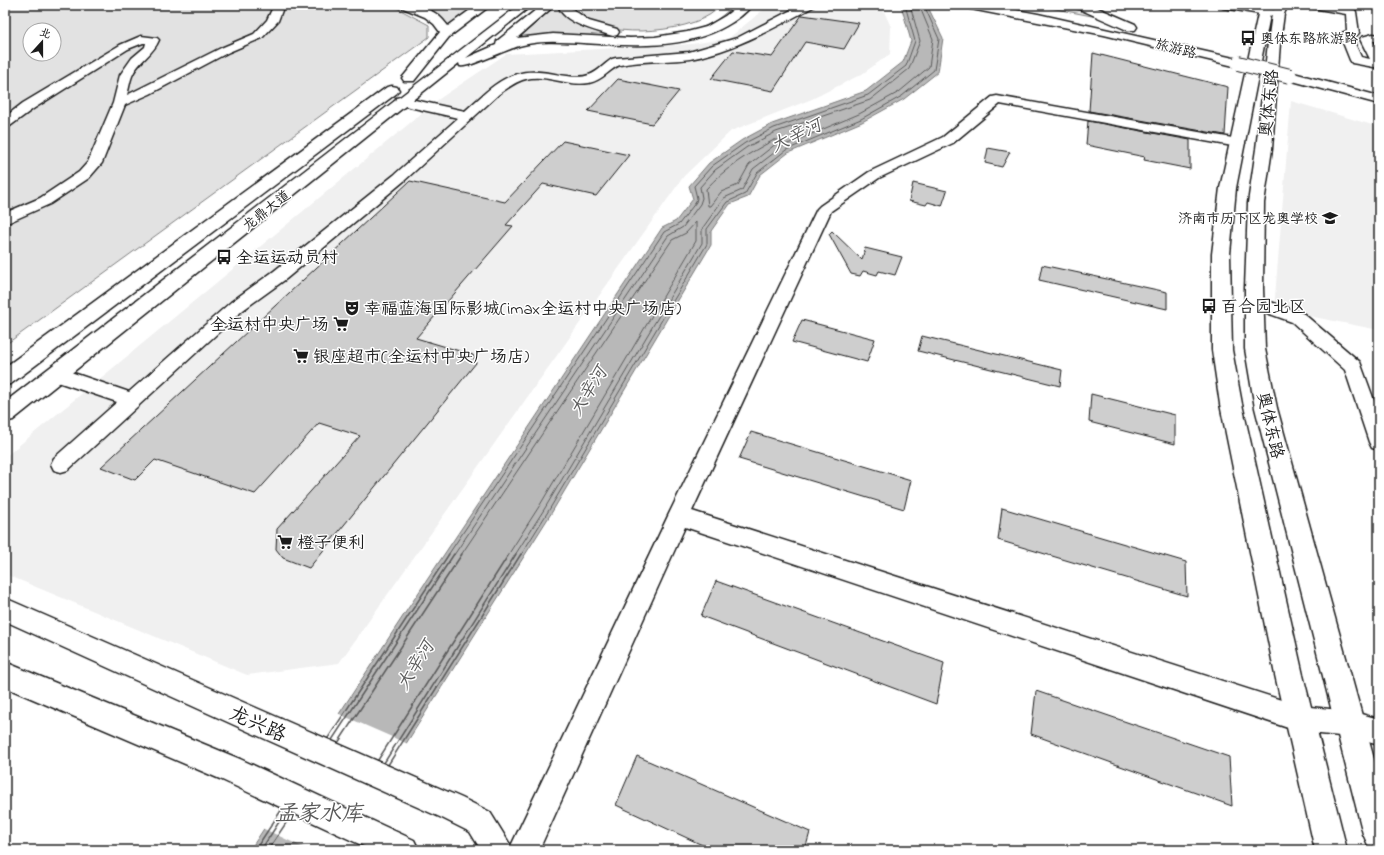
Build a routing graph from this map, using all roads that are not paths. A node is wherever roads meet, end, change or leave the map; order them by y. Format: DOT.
graph roads {
  1 [pos="279,5"];
  2 [pos="407,5"];
  3 [pos="485,5"];
  4 [pos="526,5"];
  5 [pos="549,5"];
  6 [pos="565,5"];
  7 [pos="727,5"];
  8 [pos="746,5"];
  9 [pos="809,5"];
  10 [pos="970,5"];
  11 [pos="1004,5"];
  12 [pos="1081,5"];
  13 [pos="1223,5"];
  14 [pos="1313,5"];
  15 [pos="1273,9"];
  16 [pos="498,10"];
  17 [pos="474,28"];
  18 [pos="443,35"];
  19 [pos="1379,38"];
  20 [pos="1164,39"];
  21 [pos="450,46"];
  22 [pos="489,52"];
  23 [pos="1238,60"];
  24 [pos="1379,60"];
  25 [pos="1379,64"];
  26 [pos="1290,72"];
  27 [pos="417,80"];
  28 [pos="1379,89"];
  29 [pos="1379,100"];
  30 [pos="401,101"];
  31 [pos="119,103"];
  32 [pos="468,116"];
  33 [pos="5,123"];
  34 [pos="1238,143"];
  35 [pos="5,219"];
  36 [pos="1254,302"];
  37 [pos="56,374"];
  38 [pos="5,378"];
  39 [pos="132,400"];
  40 [pos="5,414"];
  41 [pos="1379,442"];
  42 [pos="61,464"];
  43 [pos="678,516"];
  44 [pos="5,609"];
  45 [pos="5,674"];
  46 [pos="1300,719"];
  47 [pos="1350,724"];
  48 [pos="1379,732"];
  49 [pos="1379,834"];
  50 [pos="404,850"];
  51 [pos="498,850"];
  52 [pos="524,850"];
  53 [pos="1331,850"];
  1 -- 31 [label="street"];
  2 -- 18 [label="main road"];
  3 -- 18 [label="main road"];
  4 -- 27 [label="main road, 龙鼎大道"];
  5 -- 22 [label="main road"];
  6 -- 7 [label="main road"];
  8 -- 22 [label="main road"];
  9 -- 32 [label="street"];
  10 -- 23 [label="main road, 旅游路"];
  11 -- 20 [label="main road, 旅游路"];
  12 -- 20 [label="main road"];
  13 -- 15 [label="street"];
  14 -- 25 [label="street"];
  15 -- 34 [label="main road"];
  15 -- 36 [label="main road, 奥体东路"];
  16 -- 17 [label="main road"];
  18 -- 27 [label="main road"];
  19 -- 24 [label="street"];
  20 -- 23 [label="main road, 旅游路"];
  21 -- 27 [label="main road, 龙鼎大道"];
  22 -- 27 [label="main road"];
  23 -- 26 [label="main road, 旅游路, bridge"];
  26 -- 28 [label="main road, 旅游路"];
  26 -- 29 [label="main road, 旅游路"];
  27 -- 30 [label="main road, 龙鼎大道"];
  27 -- 38 [label="main road, 龙鼎大道"];
  30 -- 32 [label="street"];
  30 -- 37 [label="main road, 龙鼎大道"];
  31 -- 33 [label="street"];
  31 -- 35 [label="street"];
  32 -- 39 [label="street"];
  34 -- 43 [label="street"];
  34 -- 46 [label="main road"];
  36 -- 41 [label="street"];
  36 -- 47 [label="main road, 奥体东路"];
  37 -- 39 [label="street"];
  37 -- 40 [label="main road, 龙鼎大道"];
  39 -- 42 [label="street"];
  43 -- 46 [label="street"];
  43 -- 52 [label="street"];
  44 -- 51 [label="street, 龙兴路"];
  45 -- 50 [label="street"];
  46 -- 47 [label="street"];
  46 -- 53 [label="main road"];
  47 -- 48 [label="street"];
  47 -- 49 [label="main road, 奥体东路"];
}
